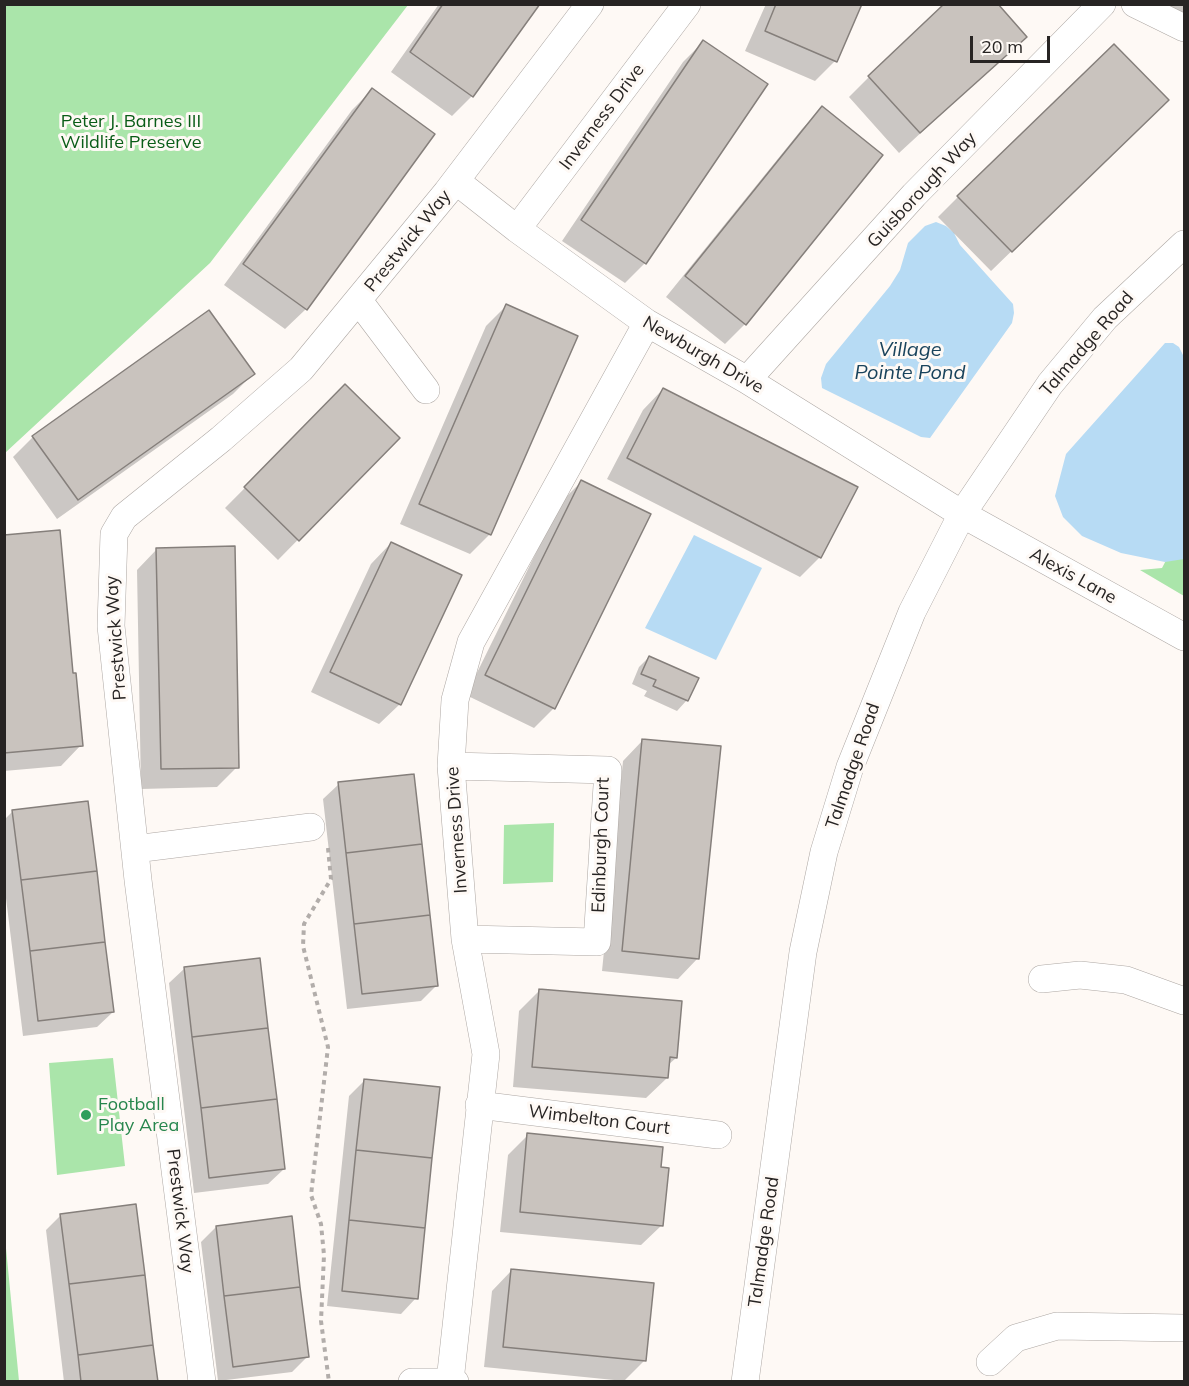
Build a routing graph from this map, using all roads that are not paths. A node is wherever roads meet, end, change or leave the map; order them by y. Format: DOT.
graph roads {
  1 [pos="590,4"];
  2 [pos="687,4"];
  3 [pos="1102,4"];
  4 [pos="1135,4"];
  5 [pos="1185,28"];
  6 [pos="456,181"];
  7 [pos="517,229"];
  8 [pos="1185,244"];
  9 [pos="359,301"];
  10 [pos="647,324"];
  11 [pos="747,380"];
  12 [pos="426,390"];
  13 [pos="962,514"];
  14 [pos="1185,637"];
  15 [pos="451,766"];
  16 [pos="311,827"];
  17 [pos="135,849"];
  18 [pos="465,939"];
  19 [pos="1042,979"];
  20 [pos="1185,1001"];
  21 [pos="479,1105"];
  22 [pos="718,1135"];
  23 [pos="1185,1328"];
  24 [pos="990,1362"];
  25 [pos="450,1381"];
  26 [pos="202,1382"];
  27 [pos="412,1382"];
  28 [pos="455,1382"];
  29 [pos="745,1382"];
  1 -- 6 [label="street, Prestwick Way"];
  2 -- 7 [label="street, Inverness Drive"];
  3 -- 11 [label="street, Guisborough Way"];
  4 -- 5 [label="street"];
  6 -- 7 [label="street, Newburgh Drive"];
  6 -- 9 [label="street, Prestwick Way"];
  7 -- 10 [label="street, Newburgh Drive"];
  8 -- 13 [label="street, Talmadge Road"];
  9 -- 12 [label="street"];
  9 -- 17 [label="street, Prestwick Way"];
  10 -- 11 [label="street, Newburgh Drive"];
  10 -- 15 [label="street, Inverness Drive"];
  11 -- 13 [label="street, Newburgh Drive"];
  13 -- 14 [label="street, Alexis Lane"];
  13 -- 29 [label="street, Talmadge Road"];
  15 -- 18 [label="street, Inverness Drive"];
  15 -- 18 [label="street, Edinburgh Court"];
  16 -- 17 [label="street"];
  17 -- 26 [label="street, Prestwick Way"];
  18 -- 21 [label="street, Inverness Drive"];
  19 -- 20 [label="street"];
  21 -- 22 [label="street, Wimbelton Court"];
  21 -- 25 [label="street, Inverness Drive"];
  23 -- 24 [label="street"];
  25 -- 27 [label="street"];
  25 -- 28 [label="street"];
}
